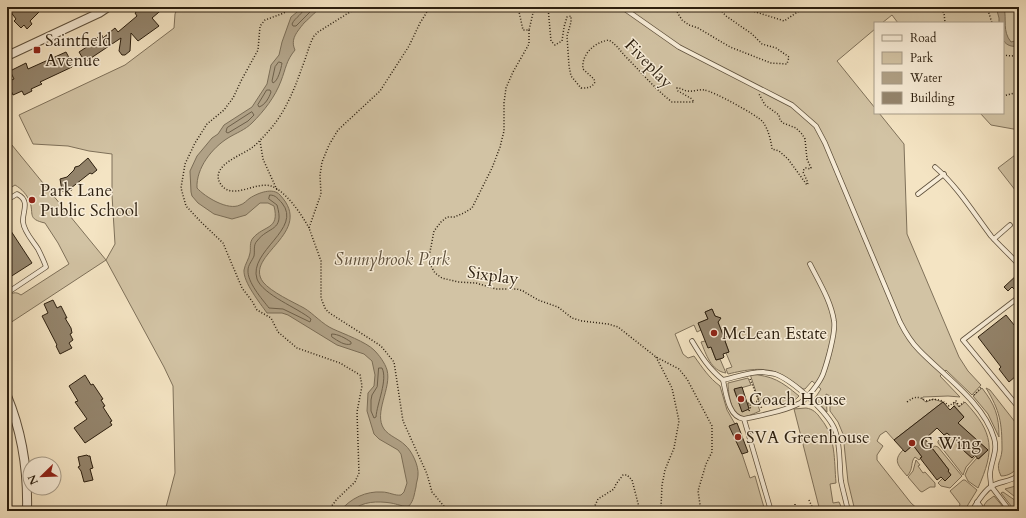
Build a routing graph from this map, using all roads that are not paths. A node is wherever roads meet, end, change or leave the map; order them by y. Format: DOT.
graph roads {
  1 [pos="108,7"];
  2 [pos="622,7"];
  3 [pos="9,52"];
  4 [pos="935,166"];
  5 [pos="944,174"];
  6 [pos="918,194"];
  7 [pos="7,200"];
  8 [pos="1010,225"];
  9 [pos="994,239"];
  10 [pos="1018,262"];
  11 [pos="810,264"];
  12 [pos="7,293"];
  13 [pos="1019,297"];
  14 [pos="692,341"];
  15 [pos="724,380"];
  16 [pos="7,396"];
  17 [pos="808,396"];
  18 [pos="1019,408"];
  19 [pos="744,419"];
  20 [pos="1019,475"];
  21 [pos="991,486"];
  22 [pos="977,502"];
  23 [pos="1009,510"];
  24 [pos="27,511"];
  25 [pos="771,511"];
  26 [pos="848,511"];
  27 [pos="972,511"];
  28 [pos="984,511"];
  1 -- 3 [label="street"];
  2 -- 21 [label="lane"];
  4 -- 5 [label="lane"];
  5 -- 6 [label="lane"];
  5 -- 9 [label="lane"];
  7 -- 12 [label="lane"];
  8 -- 9 [label="lane"];
  9 -- 10 [label="lane"];
  11 -- 17 [label="lane"];
  13 -- 18 [label="lane"];
  14 -- 15 [label="lane"];
  15 -- 17 [label="lane"];
  15 -- 19 [label="lane"];
  16 -- 24 [label="street"];
  17 -- 19 [label="lane"];
  17 -- 26 [label="lane"];
  19 -- 25 [label="lane"];
  20 -- 21 [label="lane"];
  21 -- 22 [label="lane"];
  21 -- 23 [label="lane"];
  22 -- 27 [label="lane"];
  22 -- 28 [label="lane"];
}
